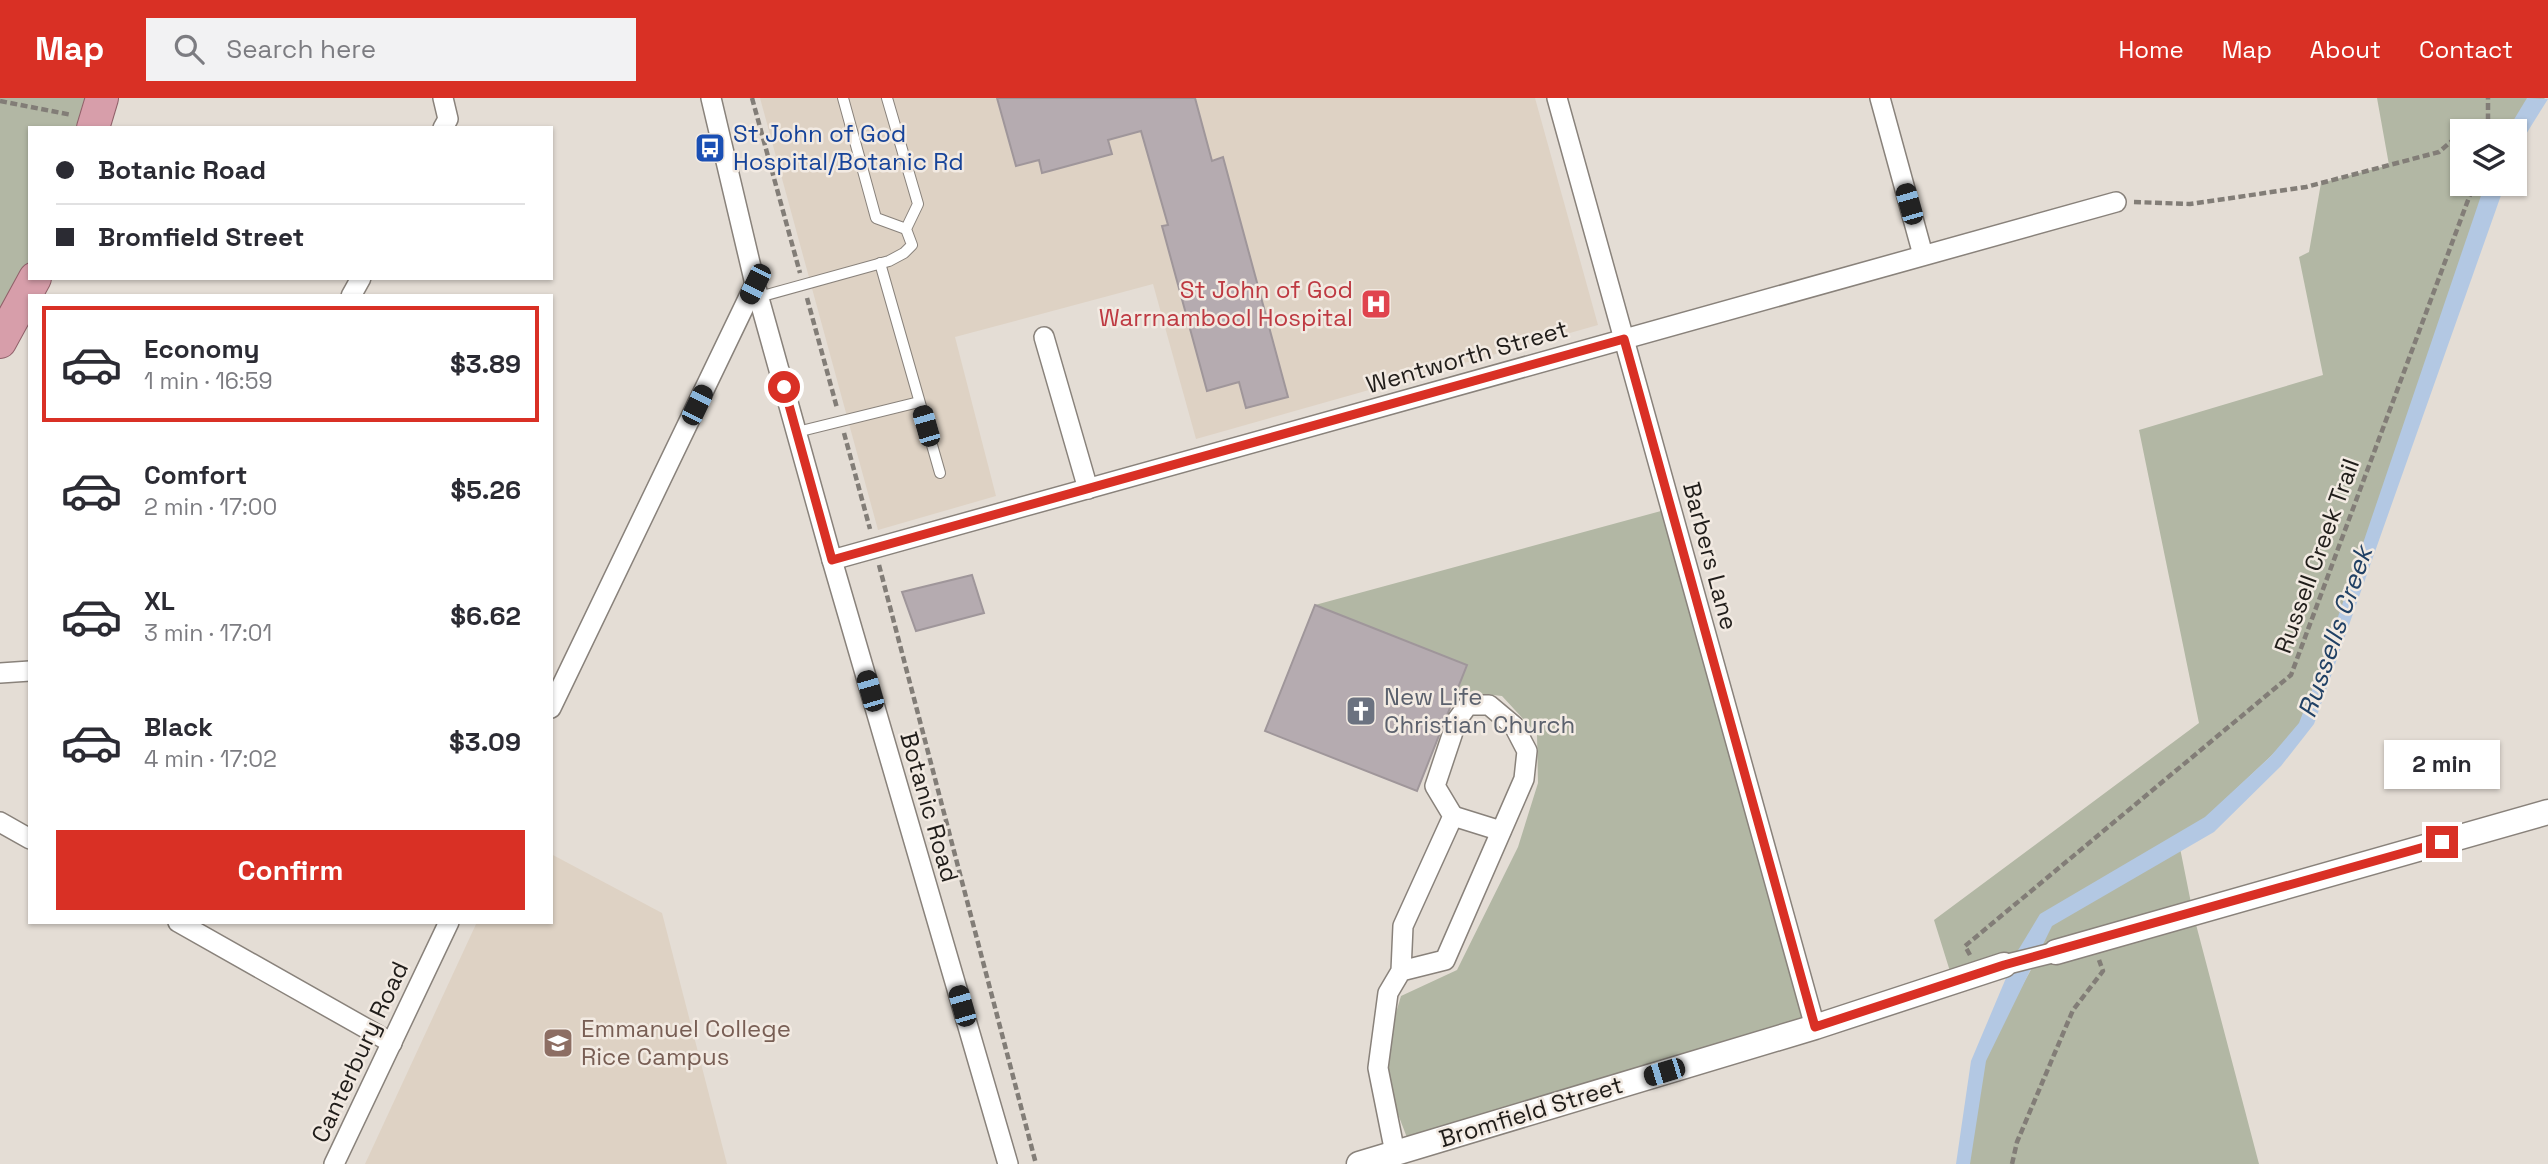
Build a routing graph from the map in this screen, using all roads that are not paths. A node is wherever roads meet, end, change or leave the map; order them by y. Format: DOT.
graph roads {
  1 [pos="443,98"];
  2 [pos="711,98"];
  3 [pos="843,98"];
  4 [pos="887,98"];
  5 [pos="1557,98"];
  6 [pos="1880,98"];
  7 [pos="444,126"];
  8 [pos="2116,202"];
  9 [pos="906,229"];
  10 [pos="1923,255"];
  11 [pos="880,262"];
  12 [pos="34,280"];
  13 [pos="757,291"];
  14 [pos="1044,337"];
  15 [pos="1624,339"];
  16 [pos="0,342"];
  17 [pos="919,402"];
  18 [pos="796,432"];
  19 [pos="940,473"];
  20 [pos="1088,489"];
  21 [pos="832,560"];
  22 [pos="28,671"];
  23 [pos="0,673"];
  24 [pos="553,704"];
  25 [pos="2548,812"];
  26 [pos="1453,816"];
  27 [pos="0,822"];
  28 [pos="1501,831"];
  29 [pos="28,838"];
  30 [pos="182,924"];
  31 [pos="448,924"];
  32 [pos="2056,952"];
  33 [pos="2004,965"];
  34 [pos="1401,971"];
  35 [pos="1815,1027"];
  36 [pos="392,1042"];
  37 [pos="1395,1153"];
  38 [pos="334,1164"];
  39 [pos="1008,1164"];
  40 [pos="1359,1164"];
  1 -- 7 [label="street"];
  2 -- 13 [label="street, Botanic Road"];
  3 -- 9 [label="lane"];
  4 -- 9 [label="lane"];
  5 -- 15 [label="street, Barbers Lane"];
  6 -- 10 [label="street"];
  8 -- 10 [label="street, Wentworth Street"];
  9 -- 11 [label="lane"];
  10 -- 15 [label="street, Wentworth Street"];
  11 -- 13 [label="lane"];
  11 -- 17 [label="lane"];
  12 -- 16 [label="highway"];
  13 -- 18 [label="street, Botanic Road"];
  13 -- 24 [label="street"];
  14 -- 20 [label="street"];
  15 -- 20 [label="street, Wentworth Street"];
  15 -- 35 [label="street, Barbers Lane"];
  17 -- 18 [label="lane"];
  17 -- 19 [label="lane"];
  18 -- 21 [label="street, Botanic Road"];
  20 -- 21 [label="street, Wentworth Street"];
  21 -- 39 [label="street, Botanic Road"];
  22 -- 23 [label="street"];
  25 -- 32 [label="street, Bromfield Street"];
  26 -- 28 [label="street"];
  26 -- 28 [label="street"];
  26 -- 34 [label="street"];
  27 -- 29 [label="street"];
  28 -- 34 [label="street"];
  30 -- 36 [label="street"];
  31 -- 36 [label="street, Canterbury Road"];
  32 -- 33 [label="street, Bromfield Street"];
  33 -- 35 [label="street, Bromfield Street"];
  34 -- 37 [label="street"];
  35 -- 37 [label="street, Bromfield Street"];
  36 -- 38 [label="street, Canterbury Road"];
  37 -- 40 [label="street, Bromfield Street"];
}
